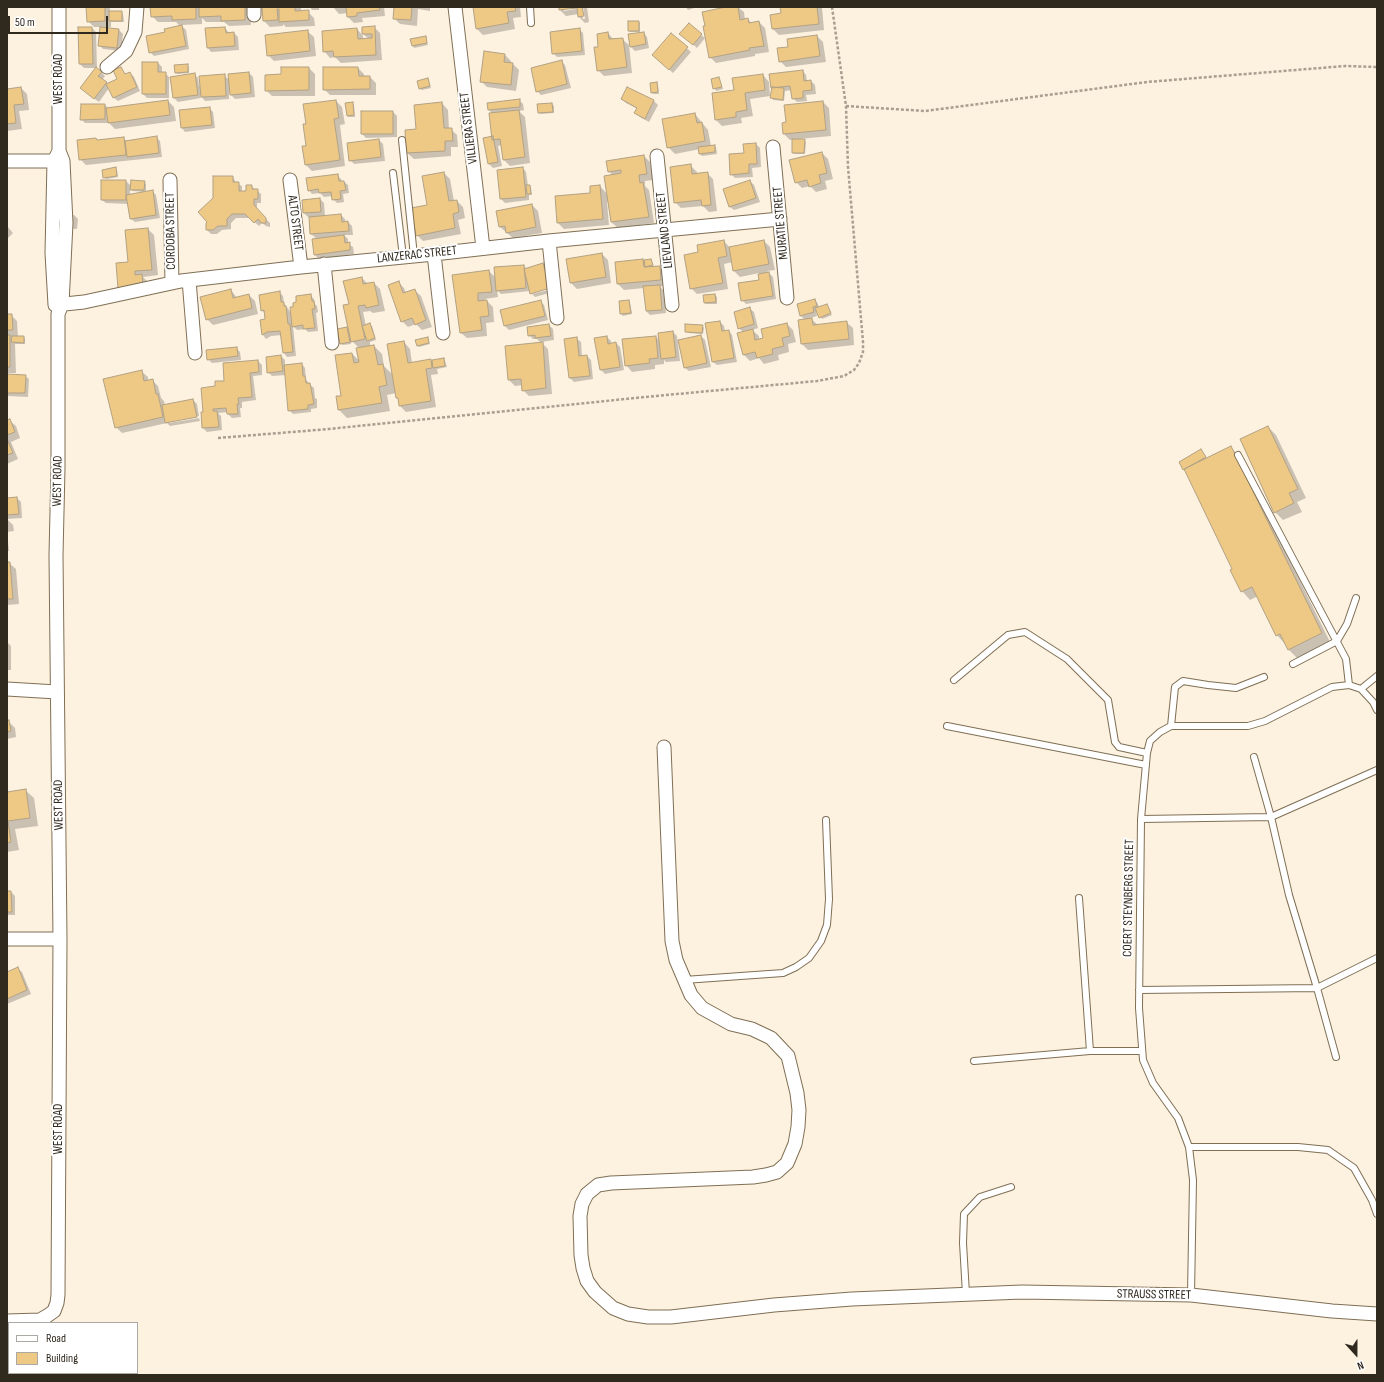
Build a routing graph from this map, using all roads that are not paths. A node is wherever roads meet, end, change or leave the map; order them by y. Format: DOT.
graph roads {
  1 [pos="59,7"];
  2 [pos="137,7"];
  3 [pos="455,7"];
  4 [pos="530,7"];
  5 [pos="531,23"];
  6 [pos="107,67"];
  7 [pos="402,140"];
  8 [pos="774,147"];
  9 [pos="658,156"];
  10 [pos="59,157"];
  11 [pos="7,161"];
  12 [pos="393,173"];
  13 [pos="170,180"];
  14 [pos="290,180"];
  15 [pos="780,219"];
  16 [pos="664,230"];
  17 [pos="549,241"];
  18 [pos="483,248"];
  19 [pos="434,254"];
  20 [pos="409,257"];
  21 [pos="324,264"];
  22 [pos="301,267"];
  23 [pos="189,280"];
  24 [pos="172,283"];
  25 [pos="787,298"];
  26 [pos="672,305"];
  27 [pos="58,308"];
  28 [pos="558,318"];
  29 [pos="443,333"];
  30 [pos="332,342"];
  31 [pos="195,353"];
  32 [pos="1238,455"];
  33 [pos="1356,598"];
  34 [pos="1337,641"];
  35 [pos="1293,664"];
  36 [pos="1377,676"];
  37 [pos="1264,677"];
  38 [pos="954,680"];
  39 [pos="1349,685"];
  40 [pos="7,689"];
  41 [pos="1361,689"];
  42 [pos="57,692"];
  43 [pos="1377,710"];
  44 [pos="947,726"];
  45 [pos="1171,726"];
  46 [pos="664,747"];
  47 [pos="1147,753"];
  48 [pos="1254,757"];
  49 [pos="1146,765"];
  50 [pos="1377,770"];
  51 [pos="1271,817"];
  52 [pos="1141,819"];
  53 [pos="826,820"];
  54 [pos="1079,898"];
  55 [pos="7,939"];
  56 [pos="60,940"];
  57 [pos="1377,958"];
  58 [pos="684,980"];
  59 [pos="1317,988"];
  60 [pos="1139,990"];
  61 [pos="1090,1051"];
  62 [pos="1142,1051"];
  63 [pos="1336,1057"];
  64 [pos="974,1061"];
  65 [pos="1189,1147"];
  66 [pos="1011,1187"];
  67 [pos="1377,1214"];
  68 [pos="966,1294"];
  69 [pos="1191,1295"];
  70 [pos="1377,1314"];
  71 [pos="7,1321"];
  1 -- 10 [label="street, WEST ROAD"];
  2 -- 6 [label="street"];
  3 -- 18 [label="street, VILLIERA STREET"];
  4 -- 5 [label="lane"];
  7 -- 20 [label="lane"];
  8 -- 15 [label="street, MURATIE STREET"];
  9 -- 16 [label="street, LIEVLAND STREET"];
  10 -- 11 [label="street"];
  10 -- 27 [label="street, WEST ROAD"];
  12 -- 20 [label="lane"];
  13 -- 24 [label="street, CORDOBA STREET"];
  14 -- 22 [label="street, ALTO STREET"];
  15 -- 16 [label="street, LANZERAC STREET"];
  15 -- 25 [label="street, MURATIE STREET"];
  16 -- 17 [label="street, LANZERAC STREET"];
  16 -- 26 [label="street, LIEVLAND STREET"];
  17 -- 18 [label="street, LANZERAC STREET"];
  17 -- 28 [label="street"];
  18 -- 19 [label="street, LANZERAC STREET"];
  19 -- 20 [label="street, LANZERAC STREET"];
  19 -- 29 [label="street"];
  20 -- 21 [label="street, LANZERAC STREET"];
  21 -- 22 [label="street, LANZERAC STREET"];
  21 -- 30 [label="street"];
  22 -- 23 [label="street, LANZERAC STREET"];
  23 -- 24 [label="street, LANZERAC STREET"];
  23 -- 31 [label="street"];
  24 -- 27 [label="street, LANZERAC STREET"];
  27 -- 42 [label="street, WEST ROAD"];
  32 -- 34 [label="lane"];
  33 -- 34 [label="lane"];
  34 -- 35 [label="lane"];
  34 -- 39 [label="lane"];
  36 -- 41 [label="lane"];
  37 -- 45 [label="lane"];
  38 -- 47 [label="lane"];
  39 -- 41 [label="lane"];
  39 -- 45 [label="lane"];
  40 -- 42 [label="street"];
  41 -- 43 [label="lane"];
  42 -- 56 [label="street, WEST ROAD"];
  44 -- 49 [label="lane"];
  45 -- 47 [label="lane, COERT STEYNBERG STREET"];
  46 -- 58 [label="street, STRAUSS STREET"];
  47 -- 49 [label="lane, COERT STEYNBERG STREET"];
  48 -- 51 [label="lane"];
  49 -- 52 [label="lane, COERT STEYNBERG STREET"];
  50 -- 51 [label="lane"];
  51 -- 52 [label="lane"];
  51 -- 59 [label="lane"];
  52 -- 60 [label="lane, COERT STEYNBERG STREET"];
  53 -- 58 [label="lane"];
  54 -- 61 [label="lane"];
  55 -- 56 [label="street"];
  56 -- 71 [label="street, WEST ROAD"];
  57 -- 59 [label="lane"];
  58 -- 68 [label="street, STRAUSS STREET"];
  59 -- 60 [label="lane"];
  59 -- 63 [label="lane"];
  60 -- 62 [label="lane, COERT STEYNBERG STREET"];
  61 -- 62 [label="lane"];
  61 -- 64 [label="lane"];
  62 -- 65 [label="lane, COERT STEYNBERG STREET"];
  65 -- 67 [label="lane"];
  65 -- 69 [label="lane, COERT STEYNBERG STREET"];
  66 -- 68 [label="lane"];
  68 -- 69 [label="street, STRAUSS STREET"];
  69 -- 70 [label="street, STRAUSS STREET"];
}
